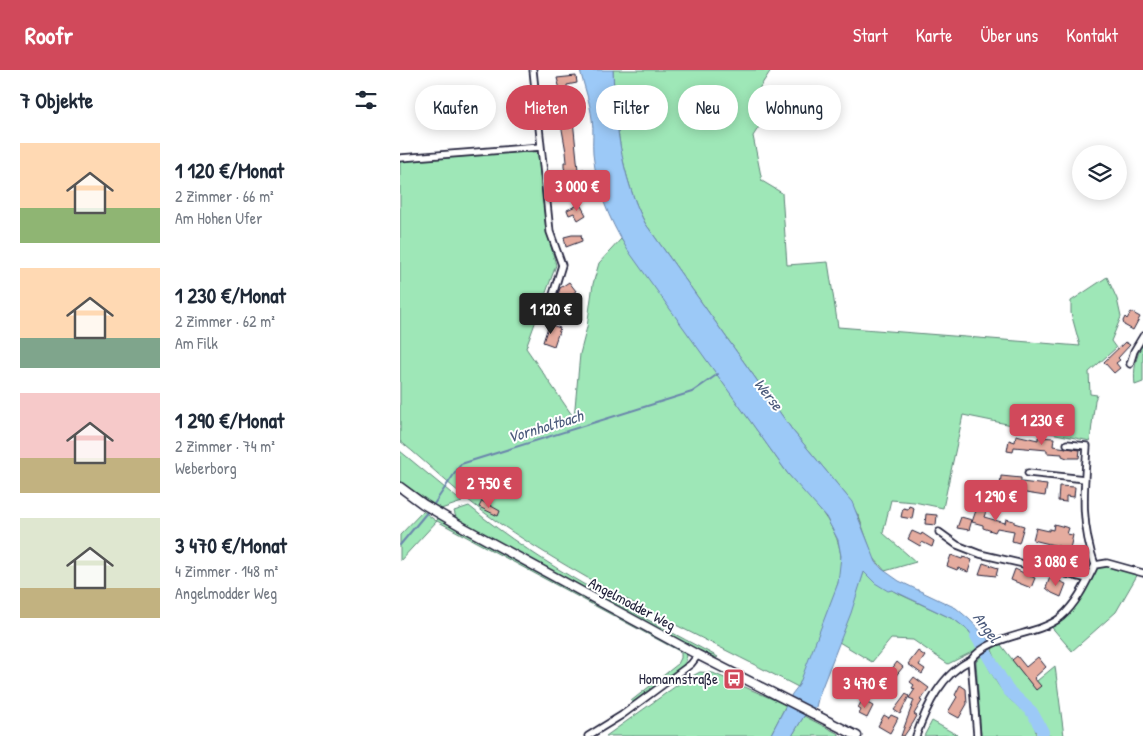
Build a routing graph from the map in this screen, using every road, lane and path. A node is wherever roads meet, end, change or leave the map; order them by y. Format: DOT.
graph roads {
  1 [pos="533,70"];
  2 [pos="541,147"];
  3 [pos="400,158"];
  4 [pos="547,314"];
  5 [pos="1143,336"];
  6 [pos="1130,364"];
  7 [pos="1068,444"];
  8 [pos="1028,473"];
  9 [pos="1085,479"];
  10 [pos="400,487"];
  11 [pos="939,532"];
  12 [pos="1095,565"];
  13 [pos="1143,573"];
  14 [pos="1088,579"];
  15 [pos="698,655"];
  16 [pos="971,660"];
  17 [pos="588,736"];
  18 [pos="857,736"];
  19 [pos="916,736"];
  20 [pos="977,736"];
  1 -- 2 [label="street"];
  2 -- 3 [label="street"];
  2 -- 4 [label="street"];
  5 -- 6 [label="street"];
  7 -- 9 [label="street"];
  8 -- 9 [label="street"];
  9 -- 12 [label="street"];
  10 -- 15 [label="street, Angelmodder Weg"];
  11 -- 14 [label="street"];
  12 -- 13 [label="street"];
  12 -- 14 [label="street"];
  14 -- 16 [label="street"];
  15 -- 17 [label="street"];
  15 -- 18 [label="street, Angelmodder Weg"];
  16 -- 19 [label="street"];
  16 -- 20 [label="street"];
}
